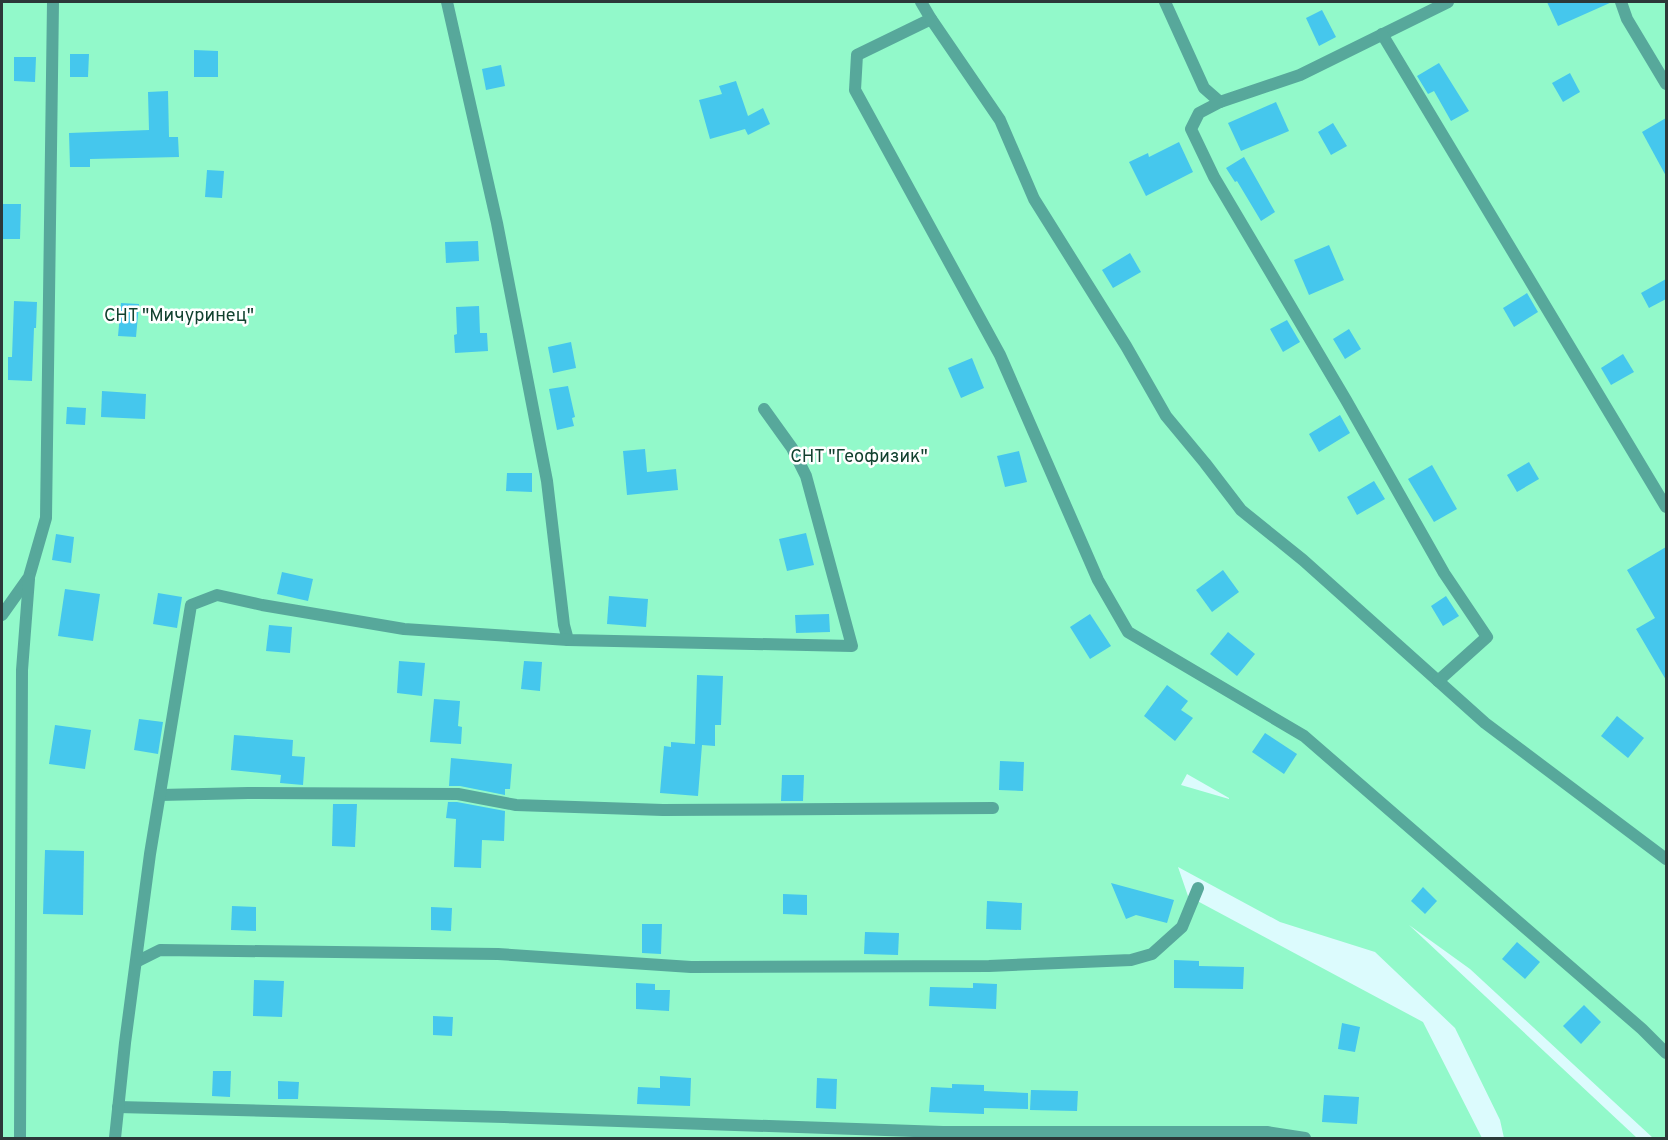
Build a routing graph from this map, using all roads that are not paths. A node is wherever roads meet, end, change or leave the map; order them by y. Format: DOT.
graph roads {
  1 [pos="53,2"];
  2 [pos="447,2"];
  3 [pos="921,2"];
  4 [pos="1165,2"];
  5 [pos="1448,2"];
  6 [pos="1621,2"];
  7 [pos="1422,7"];
  8 [pos="931,19"];
  9 [pos="1382,34"];
  10 [pos="1666,84"];
  11 [pos="1220,102"];
  12 [pos="764,409"];
  13 [pos="1666,507"];
  14 [pos="29,578"];
  15 [pos="2,615"];
  16 [pos="568,640"];
  17 [pos="1438,681"];
  18 [pos="160,795"];
  19 [pos="993,808"];
  20 [pos="1666,859"];
  21 [pos="1198,888"];
  22 [pos="136,962"];
  23 [pos="1666,1053"];
  24 [pos="118,1107"];
  25 [pos="20,1138"];
  26 [pos="115,1138"];
  27 [pos="1305,1138"];
  1 -- 14 [label="street"];
  2 -- 16 [label="street"];
  3 -- 8 [label="street"];
  4 -- 11 [label="street"];
  5 -- 7 [label="street"];
  6 -- 10 [label="street"];
  7 -- 9 [label="street"];
  8 -- 17 [label="street"];
  8 -- 23 [label="street"];
  9 -- 11 [label="street"];
  9 -- 13 [label="street"];
  11 -- 17 [label="street"];
  12 -- 16 [label="street"];
  14 -- 15 [label="street"];
  14 -- 25 [label="street"];
  16 -- 18 [label="street"];
  17 -- 20 [label="street"];
  18 -- 19 [label="street"];
  18 -- 22 [label="street"];
  21 -- 22 [label="street"];
  22 -- 24 [label="street"];
  24 -- 26 [label="street"];
  24 -- 27 [label="street"];
}
